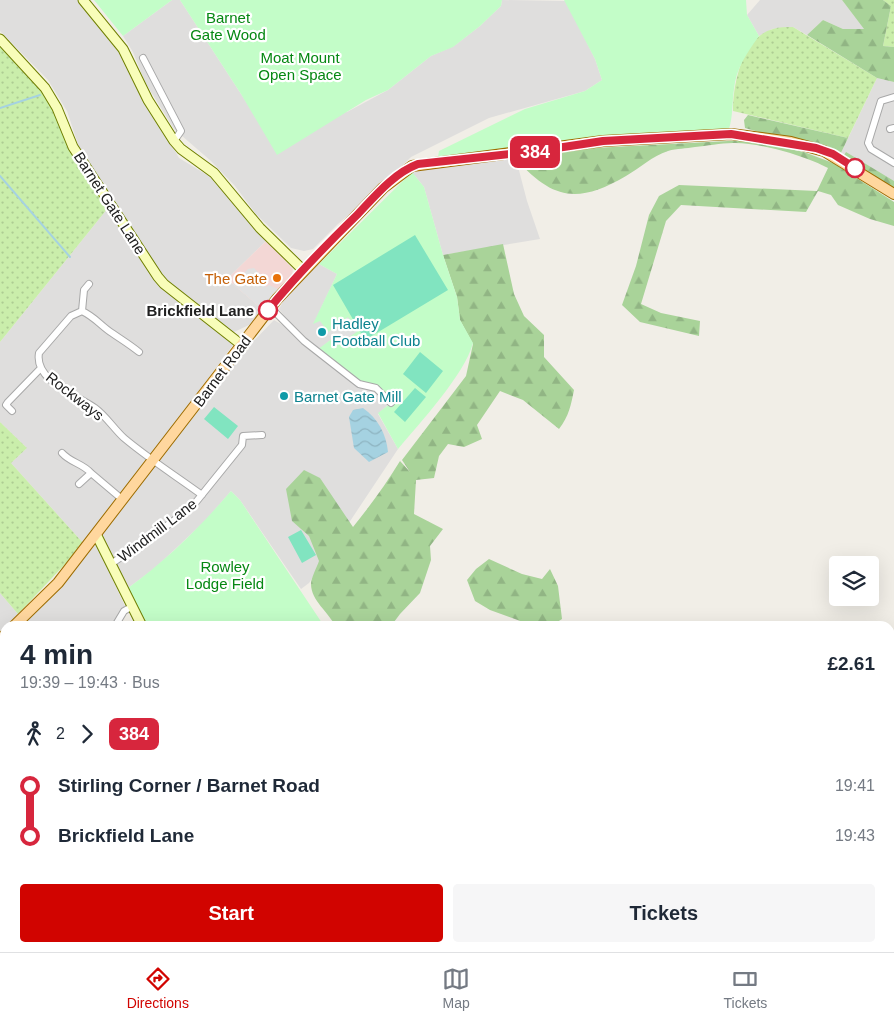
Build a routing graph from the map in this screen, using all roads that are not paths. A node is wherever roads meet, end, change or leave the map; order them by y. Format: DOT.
graph roads {
  1 [pos="83,0"];
  2 [pos="0,39"];
  3 [pos="143,58"];
  4 [pos="894,97"];
  5 [pos="174,141"];
  6 [pos="894,163"];
  7 [pos="894,194"];
  8 [pos="303,270"];
  9 [pos="89,284"];
  10 [pos="270,307"];
  11 [pos="82,312"];
  12 [pos="131,346"];
  13 [pos="243,346"];
  14 [pos="126,352"];
  15 [pos="139,352"];
  16 [pos="40,369"];
  17 [pos="391,402"];
  18 [pos="12,411"];
  19 [pos="262,436"];
  20 [pos="62,454"];
  21 [pos="154,461"];
  22 [pos="91,473"];
  23 [pos="79,484"];
  24 [pos="202,495"];
  25 [pos="123,500"];
  26 [pos="96,534"];
  27 [pos="111,564"];
  28 [pos="132,606"];
  29 [pos="19,621"];
  30 [pos="118,621"];
  31 [pos="140,621"];
  1 -- 5 [label="street"];
  2 -- 13 [label="street, Barnet Gate Lane"];
  3 -- 5 [label="street"];
  4 -- 6 [label="street"];
  5 -- 8 [label="street"];
  7 -- 8 [label="main road, Barnet Road"];
  8 -- 10 [label="main road, Barnet Road"];
  9 -- 11 [label="street"];
  10 -- 13 [label="main road, Barnet Road"];
  10 -- 17 [label="street"];
  11 -- 12 [label="street"];
  11 -- 16 [label="street, Rockways"];
  12 -- 14 [label="street"];
  12 -- 15 [label="street"];
  13 -- 21 [label="main road, Barnet Road"];
  16 -- 18 [label="street"];
  16 -- 21 [label="street, Rockways"];
  19 -- 24 [label="street, Windmill Lane"];
  20 -- 22 [label="street"];
  21 -- 24 [label="street, Windmill Lane"];
  21 -- 25 [label="main road, Barnet Road"];
  22 -- 23 [label="street"];
  22 -- 25 [label="street"];
  24 -- 27 [label="street, Windmill Lane"];
  25 -- 26 [label="main road, Barnet Road"];
  26 -- 27 [label="street"];
  26 -- 29 [label="main road, Barnet Road"];
  27 -- 28 [label="street"];
  28 -- 30 [label="street"];
  28 -- 31 [label="street"];
}
